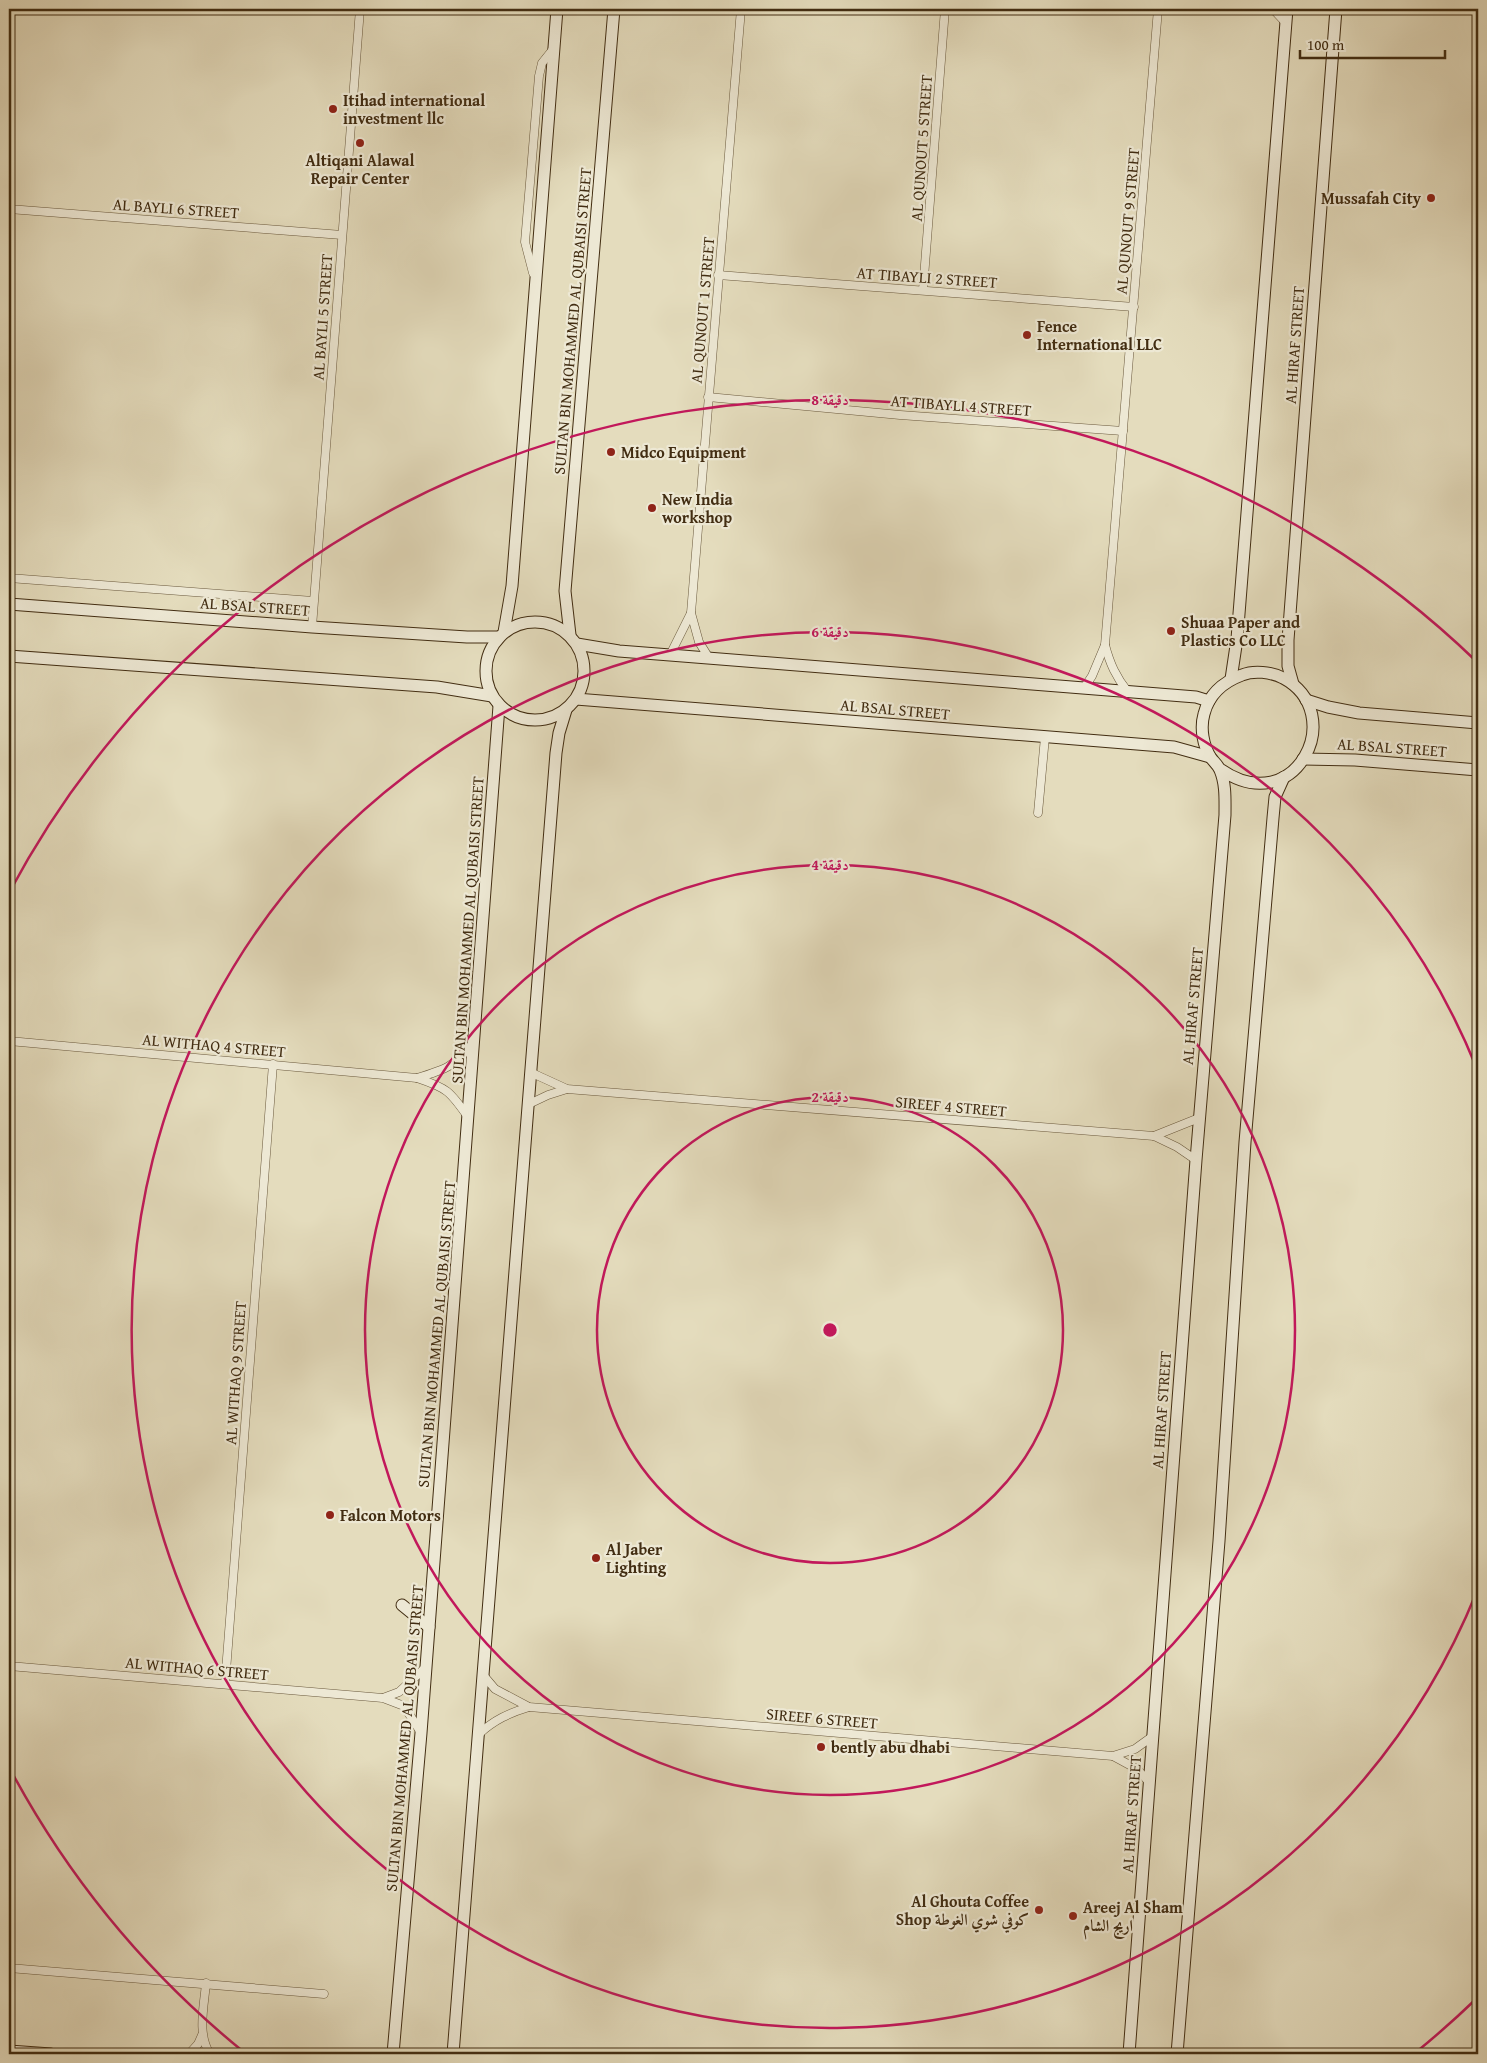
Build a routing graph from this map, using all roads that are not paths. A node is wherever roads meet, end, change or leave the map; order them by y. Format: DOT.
graph roads {
  1 [pos="360,9"];
  2 [pos="557,9"];
  3 [pos="614,9"];
  4 [pos="741,9"];
  5 [pos="946,9"];
  6 [pos="1158,9"];
  7 [pos="1273,9"];
  8 [pos="1287,9"];
  9 [pos="1336,9"];
  10 [pos="1286,23"];
  11 [pos="9,209"];
  12 [pos="342,235"];
  13 [pos="718,275"];
  14 [pos="924,290"];
  15 [pos="1134,307"];
  16 [pos="708,397"];
  17 [pos="1123,431"];
  18 [pos="9,578"];
  19 [pos="314,602"];
  20 [pos="9,604"];
  21 [pos="691,613"];
  22 [pos="312,627"];
  23 [pos="501,635"];
  24 [pos="573,640"];
  25 [pos="1105,645"];
  26 [pos="670,655"];
  27 [pos="9,656"];
  28 [pos="709,658"];
  29 [pos="1231,679"];
  30 [pos="1293,684"];
  31 [pos="1084,688"];
  32 [pos="1128,692"];
  33 [pos="492,696"];
  34 [pos="576,698"];
  35 [pos="1306,700"];
  36 [pos="1209,701"];
  37 [pos="499,706"];
  38 [pos="566,710"];
  39 [pos="1478,723"];
  40 [pos="1045,737"];
  41 [pos="1210,757"];
  42 [pos="1303,759"];
  43 [pos="1220,769"];
  44 [pos="1478,770"];
  45 [pos="1284,777"];
  46 [pos="1038,813"];
  47 [pos="475,1040"];
  48 [pos="9,1041"];
  49 [pos="273,1064"];
  50 [pos="532,1073"];
  51 [pos="417,1078"];
  52 [pos="567,1089"];
  53 [pos="530,1104"];
  54 [pos="469,1118"];
  55 [pos="1199,1118"];
  56 [pos="1154,1136"];
  57 [pos="1196,1160"];
  58 [pos="402,1604"];
  59 [pos="429,1627"];
  60 [pos="9,1666"];
  61 [pos="426,1667"];
  62 [pos="484,1676"];
  63 [pos="225,1684"];
  64 [pos="383,1698"];
  65 [pos="529,1707"];
  66 [pos="421,1733"];
  67 [pos="479,1734"];
  68 [pos="1153,1736"];
  69 [pos="1113,1756"];
  70 [pos="1150,1783"];
  71 [pos="9,1968"];
  72 [pos="206,1983"];
  73 [pos="324,1994"];
  74 [pos="202,2035"];
  75 [pos="9,2051"];
  76 [pos="51,2054"];
  77 [pos="189,2054"];
  78 [pos="210,2054"];
  79 [pos="393,2054"];
  80 [pos="453,2054"];
  81 [pos="1129,2054"];
  82 [pos="1177,2054"];
  1 -- 12 [label="street, AL BAYLI 5 STREET"];
  2 -- 23 [label="street"];
  3 -- 24 [label="street, SULTAN BIN MOHAMMED AL QUBAISI STREET"];
  4 -- 13 [label="street, AL QUNOUT 1 STREET"];
  5 -- 14 [label="street, AL QUNOUT 5 STREET"];
  6 -- 15 [label="street, AL QUNOUT 9 STREET"];
  7 -- 10 [label="street"];
  8 -- 10 [label="street, AL HIRAF STREET"];
  9 -- 30 [label="street, AL HIRAF STREET"];
  10 -- 29 [label="street, AL HIRAF STREET"];
  11 -- 12 [label="street, AL BAYLI 6 STREET"];
  12 -- 19 [label="street, AL BAYLI 5 STREET"];
  13 -- 14 [label="street, AT TIBAYLI 2 STREET"];
  13 -- 16 [label="street, AL QUNOUT 1 STREET"];
  14 -- 15 [label="street, AT TIBAYLI 2 STREET"];
  15 -- 17 [label="street, AL QUNOUT 9 STREET"];
  16 -- 17 [label="street, AT TIBAYLI 4 STREET"];
  16 -- 21 [label="street, AL QUNOUT 1 STREET"];
  17 -- 25 [label="street, AL QUNOUT 9 STREET"];
  18 -- 19 [label="street"];
  19 -- 22 [label="street, AL BAYLI 5 STREET"];
  20 -- 22 [label="street, AL BSAL STREET"];
  21 -- 26 [label="street, AL QUNOUT 1 STREET"];
  21 -- 28 [label="street, AL QUNOUT 1 STREET"];
  22 -- 23 [label="street, AL BSAL STREET"];
  23 -- 24 [label="street"];
  23 -- 33 [label="street"];
  24 -- 26 [label="street"];
  24 -- 34 [label="street"];
  25 -- 31 [label="street, AL QUNOUT 9 STREET"];
  25 -- 32 [label="street, AL QUNOUT 9 STREET"];
  26 -- 28 [label="street"];
  27 -- 33 [label="street"];
  28 -- 31 [label="street"];
  29 -- 30 [label="street"];
  29 -- 36 [label="street"];
  30 -- 35 [label="street"];
  31 -- 32 [label="street"];
  32 -- 36 [label="street"];
  33 -- 37 [label="street"];
  34 -- 38 [label="street"];
  34 -- 40 [label="street, AL BSAL STREET"];
  35 -- 39 [label="street, AL BSAL STREET"];
  35 -- 42 [label="street"];
  36 -- 41 [label="street"];
  37 -- 38 [label="street"];
  37 -- 47 [label="street, SULTAN BIN MOHAMMED AL QUBAISI STREET"];
  38 -- 50 [label="street"];
  40 -- 41 [label="street, AL BSAL STREET"];
  40 -- 46 [label="street"];
  41 -- 43 [label="street"];
  42 -- 44 [label="street, AL BSAL STREET"];
  42 -- 45 [label="street"];
  43 -- 45 [label="street"];
  43 -- 55 [label="street, AL HIRAF STREET"];
  45 -- 82 [label="street"];
  47 -- 51 [label="street, AL WITHAQ 4 STREET"];
  47 -- 54 [label="street, SULTAN BIN MOHAMMED AL QUBAISI STREET"];
  48 -- 49 [label="street, AL WITHAQ 4 STREET"];
  49 -- 51 [label="street, AL WITHAQ 4 STREET"];
  49 -- 63 [label="street, AL WITHAQ 9 STREET"];
  50 -- 52 [label="street, SIREEF 4 STREET"];
  50 -- 53 [label="street"];
  51 -- 54 [label="street, AL WITHAQ 4 STREET"];
  52 -- 53 [label="street, SIREEF 4 STREET"];
  52 -- 56 [label="street, SIREEF 4 STREET"];
  53 -- 62 [label="street"];
  54 -- 59 [label="street, SULTAN BIN MOHAMMED AL QUBAISI STREET"];
  55 -- 56 [label="street, SIREEF 4 STREET"];
  55 -- 57 [label="street, AL HIRAF STREET"];
  56 -- 57 [label="street, SIREEF 4 STREET"];
  57 -- 68 [label="street, AL HIRAF STREET"];
  58 -- 59 [label="street"];
  59 -- 61 [label="street, SULTAN BIN MOHAMMED AL QUBAISI STREET"];
  60 -- 63 [label="street, AL WITHAQ 6 STREET"];
  61 -- 64 [label="street"];
  61 -- 66 [label="street, SULTAN BIN MOHAMMED AL QUBAISI STREET"];
  62 -- 65 [label="street, SIREEF 6 STREET"];
  62 -- 67 [label="street"];
  63 -- 64 [label="street, AL WITHAQ 6 STREET"];
  64 -- 66 [label="street, AL WITHAQ 6 STREET"];
  65 -- 67 [label="street, SIREEF 6 STREET"];
  65 -- 69 [label="street, SIREEF 6 STREET"];
  66 -- 79 [label="street, SULTAN BIN MOHAMMED AL QUBAISI STREET"];
  67 -- 80 [label="street"];
  68 -- 69 [label="street, SIREEF 6 STREET"];
  68 -- 70 [label="street, AL HIRAF STREET"];
  69 -- 70 [label="street, SIREEF 6 STREET"];
  70 -- 81 [label="street, AL HIRAF STREET"];
  71 -- 72 [label="street"];
  72 -- 73 [label="street"];
  72 -- 74 [label="street"];
  74 -- 77 [label="street"];
  74 -- 78 [label="street"];
  75 -- 76 [label="street"];
}
